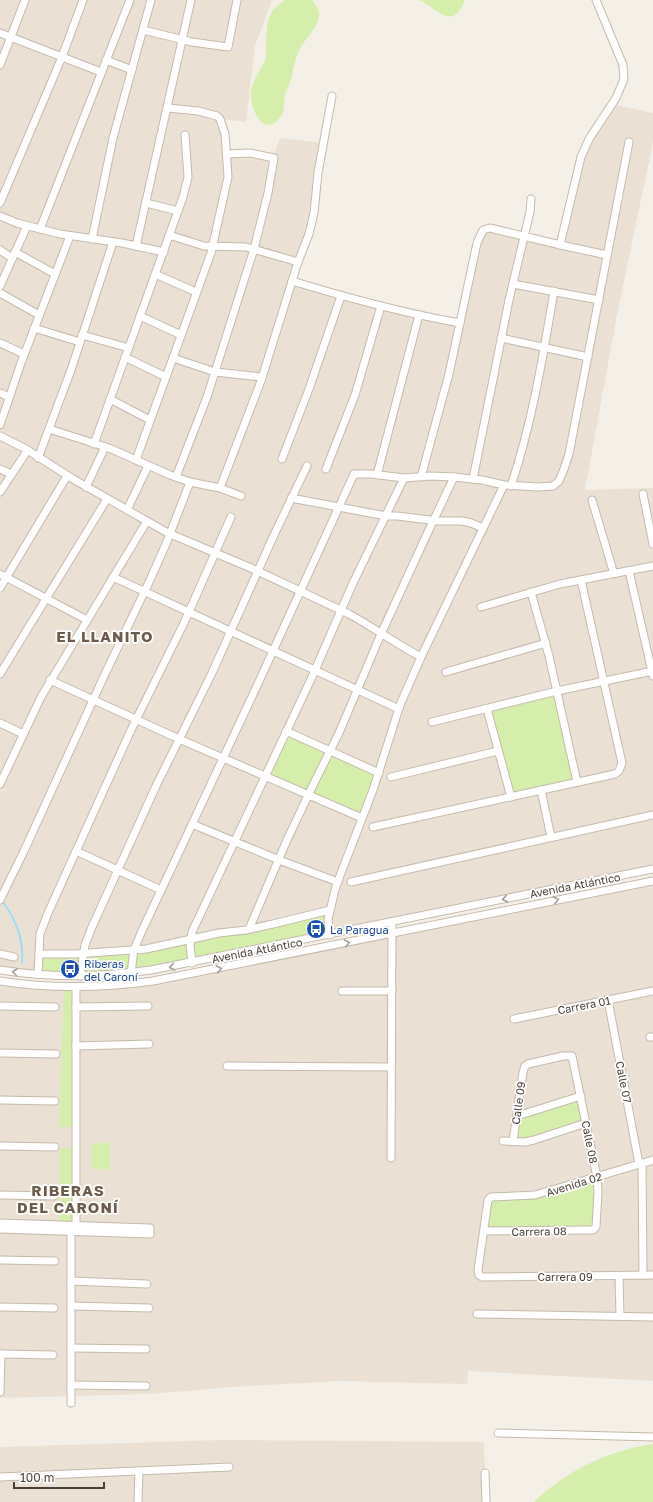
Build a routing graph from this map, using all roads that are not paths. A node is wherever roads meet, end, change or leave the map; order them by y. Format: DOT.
graph roads {
  1 [pos="25,0"];
  2 [pos="83,0"];
  3 [pos="130,0"];
  4 [pos="151,0"];
  5 [pos="191,0"];
  6 [pos="237,0"];
  7 [pos="596,0"];
  8 [pos="143,30"];
  9 [pos="0,32"];
  10 [pos="11,37"];
  11 [pos="182,40"];
  12 [pos="62,57"];
  13 [pos="106,60"];
  14 [pos="0,65"];
  15 [pos="132,70"];
  16 [pos="101,72"];
  17 [pos="332,96"];
  18 [pos="168,108"];
  19 [pos="184,135"];
  20 [pos="629,142"];
  21 [pos="227,154"];
  22 [pos="531,199"];
  23 [pos="0,203"];
  24 [pos="146,203"];
  25 [pos="178,211"];
  26 [pos="0,216"];
  27 [pos="27,226"];
  28 [pos="40,229"];
  29 [pos="169,235"];
  30 [pos="70,236"];
  31 [pos="524,236"];
  32 [pos="92,239"];
  33 [pos="113,242"];
  34 [pos="560,245"];
  35 [pos="136,246"];
  36 [pos="213,247"];
  37 [pos="254,249"];
  38 [pos="0,250"];
  39 [pos="164,252"];
  40 [pos="14,255"];
  41 [pos="607,255"];
  42 [pos="298,262"];
  43 [pos="55,274"];
  44 [pos="155,274"];
  45 [pos="292,281"];
  46 [pos="513,284"];
  47 [pos="0,286"];
  48 [pos="196,292"];
  49 [pos="554,292"];
  50 [pos="0,293"];
  51 [pos="341,296"];
  52 [pos="599,300"];
  53 [pos="381,306"];
  54 [pos="39,315"];
  55 [pos="419,315"];
  56 [pos="140,316"];
  57 [pos="460,323"];
  58 [pos="34,328"];
  59 [pos="181,335"];
  60 [pos="81,338"];
  61 [pos="501,338"];
  62 [pos="0,343"];
  63 [pos="545,347"];
  64 [pos="129,348"];
  65 [pos="24,354"];
  66 [pos="125,357"];
  67 [pos="588,357"];
  68 [pos="173,358"];
  69 [pos="215,372"];
  70 [pos="166,377"];
  71 [pos="262,377"];
  72 [pos="0,393"];
  73 [pos="9,397"];
  74 [pos="110,399"];
  75 [pos="150,420"];
  76 [pos="0,425"];
  77 [pos="49,429"];
  78 [pos="0,436"];
  79 [pos="94,444"];
  80 [pos="105,447"];
  81 [pos="27,451"];
  82 [pos="38,458"];
  83 [pos="282,459"];
  84 [pos="136,460"];
  85 [pos="148,466"];
  86 [pos="307,466"];
  87 [pos="0,469"];
  88 [pos="326,469"];
  89 [pos="11,474"];
  90 [pos="378,475"];
  91 [pos="67,476"];
  92 [pos="176,477"];
  93 [pos="421,477"];
  94 [pos="454,477"];
  95 [pos="404,478"];
  96 [pos="473,479"];
  97 [pos="190,482"];
  98 [pos="507,486"];
  99 [pos="86,487"];
  100 [pos="220,488"];
  101 [pos="0,492"];
  102 [pos="643,494"];
  103 [pos="241,496"];
  104 [pos="291,498"];
  105 [pos="107,499"];
  106 [pos="592,500"];
  107 [pos="338,508"];
  108 [pos="127,510"];
  109 [pos="386,516"];
  110 [pos="231,517"];
  111 [pos="147,521"];
  112 [pos="433,521"];
  113 [pos="483,528"];
  114 [pos="170,534"];
  115 [pos="653,544"];
  116 [pos="216,554"];
  117 [pos="653,566"];
  118 [pos="629,571"];
  119 [pos="257,572"];
  120 [pos="614,574"];
  121 [pos="3,576"];
  122 [pos="114,577"];
  123 [pos="581,580"];
  124 [pos="0,588"];
  125 [pos="144,592"];
  126 [pos="300,592"];
  127 [pos="531,592"];
  128 [pos="47,598"];
  129 [pos="481,607"];
  130 [pos="341,611"];
  131 [pos="189,612"];
  132 [pos="87,620"];
  133 [pos="231,631"];
  134 [pos="382,634"];
  135 [pos="546,643"];
  136 [pos="273,651"];
  137 [pos="421,657"];
  138 [pos="315,670"];
  139 [pos="446,672"];
  140 [pos="653,673"];
  141 [pos="0,674"];
  142 [pos="50,680"];
  143 [pos="604,681"];
  144 [pos="358,690"];
  145 [pos="557,691"];
  146 [pos="94,700"];
  147 [pos="399,709"];
  148 [pos="487,709"];
  149 [pos="136,719"];
  150 [pos="432,722"];
  151 [pos="0,723"];
  152 [pos="286,731"];
  153 [pos="23,734"];
  154 [pos="179,739"];
  155 [pos="498,751"];
  156 [pos="330,752"];
  157 [pos="223,757"];
  158 [pos="379,772"];
  159 [pos="266,776"];
  160 [pos="392,777"];
  161 [pos="577,782"];
  162 [pos="0,784"];
  163 [pos="541,790"];
  164 [pos="308,795"];
  165 [pos="511,797"];
  166 [pos="653,815"];
  167 [pos="362,818"];
  168 [pos="192,824"];
  169 [pos="373,827"];
  170 [pos="551,837"];
  171 [pos="235,842"];
  172 [pos="76,851"];
  173 [pos="279,860"];
  174 [pos="653,870"];
  175 [pos="118,871"];
  176 [pos="653,881"];
  177 [pos="338,882"];
  178 [pos="350,882"];
  179 [pos="161,890"];
  180 [pos="0,900"];
  181 [pos="330,910"];
  182 [pos="392,922"];
  183 [pos="249,929"];
  184 [pos="393,934"];
  185 [pos="330,935"];
  186 [pos="190,939"];
  187 [pos="134,950"];
  188 [pos="0,954"];
  189 [pos="38,954"];
  190 [pos="84,954"];
  191 [pos="14,957"];
  192 [pos="192,963"];
  193 [pos="0,970"];
  194 [pos="132,973"];
  195 [pos="38,974"];
  196 [pos="80,976"];
  197 [pos="0,981"];
  198 [pos="76,987"];
  199 [pos="342,991"];
  200 [pos="392,991"];
  201 [pos="653,992"];
  202 [pos="608,1000"];
  203 [pos="0,1006"];
  204 [pos="148,1006"];
  205 [pos="55,1007"];
  206 [pos="76,1007"];
  207 [pos="514,1019"];
  208 [pos="149,1044"];
  209 [pos="76,1046"];
  210 [pos="0,1053"];
  211 [pos="56,1054"];
  212 [pos="227,1066"];
  213 [pos="525,1066"];
  214 [pos="391,1067"];
  215 [pos="580,1096"];
  216 [pos="0,1100"];
  217 [pos="55,1101"];
  218 [pos="517,1116"];
  219 [pos="586,1123"];
  220 [pos="503,1140"];
  221 [pos="513,1141"];
  222 [pos="0,1146"];
  223 [pos="55,1147"];
  224 [pos="390,1158"];
  225 [pos="653,1160"];
  226 [pos="640,1164"];
  227 [pos="597,1177"];
  228 [pos="0,1195"];
  229 [pos="54,1196"];
  230 [pos="0,1223"];
  231 [pos="0,1229"];
  232 [pos="75,1229"];
  233 [pos="593,1230"];
  234 [pos="484,1231"];
  235 [pos="0,1260"];
  236 [pos="55,1261"];
  237 [pos="643,1275"];
  238 [pos="653,1275"];
  239 [pos="618,1276"];
  240 [pos="71,1281"];
  241 [pos="147,1284"];
  242 [pos="71,1306"];
  243 [pos="0,1307"];
  244 [pos="54,1308"];
  245 [pos="149,1308"];
  246 [pos="477,1314"];
  247 [pos="620,1316"];
  248 [pos="653,1317"];
  249 [pos="71,1348"];
  250 [pos="146,1349"];
  251 [pos="1,1354"];
  252 [pos="53,1355"];
  253 [pos="71,1386"];
  254 [pos="146,1386"];
  255 [pos="0,1392"];
  256 [pos="70,1403"];
  257 [pos="498,1433"];
  258 [pos="653,1437"];
  259 [pos="229,1467"];
  260 [pos="139,1470"];
  261 [pos="485,1473"];
  262 [pos="0,1476"];
  263 [pos="138,1502"];
  264 [pos="486,1502"];
  1 -- 10 [label="street"];
  2 -- 12 [label="street"];
  3 -- 13 [label="street"];
  4 -- 8 [label="street"];
  5 -- 11 [label="street"];
  6 -- 11 [label="street"];
  7 -- 34 [label="street"];
  8 -- 11 [label="street"];
  8 -- 15 [label="street"];
  9 -- 10 [label="street"];
  10 -- 12 [label="street"];
  10 -- 14 [label="street"];
  11 -- 18 [label="street"];
  12 -- 16 [label="street"];
  12 -- 23 [label="street"];
  13 -- 15 [label="street"];
  13 -- 16 [label="street"];
  15 -- 32 [label="street"];
  16 -- 28 [label="street"];
  17 -- 42 [label="street"];
  18 -- 21 [label="street"];
  18 -- 24 [label="street"];
  19 -- 25 [label="street"];
  20 -- 41 [label="street"];
  21 -- 36 [label="street"];
  21 -- 37 [label="street"];
  22 -- 31 [label="street"];
  24 -- 25 [label="street"];
  24 -- 35 [label="street"];
  25 -- 29 [label="street"];
  26 -- 27 [label="street"];
  27 -- 28 [label="street"];
  27 -- 40 [label="street"];
  28 -- 30 [label="street"];
  29 -- 36 [label="street"];
  29 -- 39 [label="street"];
  30 -- 32 [label="street"];
  30 -- 43 [label="street"];
  31 -- 34 [label="street"];
  31 -- 46 [label="street"];
  31 -- 57 [label="street"];
  32 -- 33 [label="street"];
  33 -- 35 [label="street"];
  33 -- 60 [label="street"];
  34 -- 41 [label="street"];
  35 -- 39 [label="street"];
  36 -- 37 [label="street"];
  36 -- 48 [label="street"];
  37 -- 42 [label="street"];
  37 -- 69 [label="street"];
  38 -- 40 [label="street"];
  39 -- 44 [label="street"];
  40 -- 43 [label="street"];
  40 -- 47 [label="street"];
  41 -- 52 [label="street"];
  42 -- 45 [label="street"];
  43 -- 54 [label="street"];
  44 -- 48 [label="street"];
  44 -- 56 [label="street"];
  45 -- 51 [label="street"];
  45 -- 71 [label="street"];
  46 -- 49 [label="street"];
  46 -- 61 [label="street"];
  48 -- 59 [label="street"];
  49 -- 52 [label="street"];
  49 -- 63 [label="street"];
  50 -- 54 [label="street"];
  51 -- 53 [label="street"];
  51 -- 83 [label="street"];
  52 -- 67 [label="street"];
  53 -- 55 [label="street"];
  53 -- 88 [label="street"];
  54 -- 58 [label="street"];
  55 -- 57 [label="street"];
  55 -- 90 [label="street"];
  56 -- 59 [label="street"];
  56 -- 64 [label="street"];
  57 -- 93 [label="street"];
  58 -- 60 [label="street"];
  58 -- 65 [label="street"];
  59 -- 68 [label="street"];
  60 -- 64 [label="street"];
  60 -- 77 [label="street"];
  61 -- 63 [label="street"];
  61 -- 96 [label="street"];
  62 -- 65 [label="street"];
  63 -- 67 [label="street"];
  63 -- 98 [label="street"];
  64 -- 66 [label="street"];
  65 -- 73 [label="street"];
  66 -- 70 [label="street"];
  66 -- 74 [label="street"];
  67 -- 98 [label="street"];
  68 -- 69 [label="street"];
  68 -- 70 [label="street"];
  69 -- 71 [label="street"];
  69 -- 92 [label="street"];
  70 -- 75 [label="street"];
  71 -- 100 [label="street"];
  72 -- 73 [label="street"];
  73 -- 76 [label="street"];
  74 -- 75 [label="street"];
  74 -- 79 [label="street"];
  75 -- 84 [label="street"];
  77 -- 79 [label="street"];
  77 -- 82 [label="street"];
  78 -- 81 [label="street"];
  79 -- 80 [label="street"];
  80 -- 84 [label="street"];
  80 -- 99 [label="street"];
  81 -- 82 [label="street"];
  81 -- 89 [label="street"];
  82 -- 91 [label="street"];
  84 -- 85 [label="street"];
  85 -- 92 [label="street"];
  85 -- 108 [label="street"];
  86 -- 104 [label="street"];
  87 -- 89 [label="street"];
  89 -- 101 [label="street"];
  90 -- 95 [label="street"];
  90 -- 107 [label="street"];
  91 -- 99 [label="street"];
  91 -- 121 [label="street"];
  92 -- 97 [label="street"];
  93 -- 94 [label="street"];
  93 -- 95 [label="street"];
  94 -- 96 [label="street"];
  94 -- 112 [label="street"];
  95 -- 109 [label="street"];
  96 -- 98 [label="street"];
  97 -- 100 [label="street"];
  97 -- 114 [label="street"];
  98 -- 113 [label="street"];
  99 -- 105 [label="street"];
  100 -- 103 [label="street"];
  102 -- 115 [label="street"];
  104 -- 107 [label="street"];
  104 -- 119 [label="street"];
  105 -- 108 [label="street"];
  105 -- 128 [label="street"];
  106 -- 120 [label="street"];
  107 -- 109 [label="street"];
  107 -- 126 [label="street"];
  108 -- 111 [label="street"];
  109 -- 112 [label="street"];
  109 -- 130 [label="street"];
  110 -- 116 [label="street"];
  111 -- 114 [label="street"];
  111 -- 122 [label="street"];
  112 -- 113 [label="street"];
  112 -- 134 [label="street"];
  113 -- 137 [label="street"];
  114 -- 116 [label="street"];
  114 -- 125 [label="street"];
  116 -- 119 [label="street"];
  116 -- 131 [label="street"];
  117 -- 118 [label="street"];
  118 -- 120 [label="street"];
  118 -- 140 [label="street"];
  119 -- 126 [label="street"];
  119 -- 133 [label="street"];
  120 -- 123 [label="street"];
  121 -- 124 [label="street"];
  121 -- 128 [label="street"];
  122 -- 125 [label="street"];
  122 -- 132 [label="street"];
  123 -- 127 [label="street"];
  123 -- 143 [label="street"];
  125 -- 131 [label="street"];
  125 -- 146 [label="street"];
  126 -- 130 [label="street"];
  126 -- 136 [label="street"];
  127 -- 129 [label="street"];
  127 -- 135 [label="street"];
  128 -- 132 [label="street"];
  128 -- 141 [label="street"];
  130 -- 134 [label="street"];
  130 -- 138 [label="street"];
  131 -- 133 [label="street"];
  131 -- 149 [label="street"];
  132 -- 142 [label="street"];
  133 -- 136 [label="street"];
  133 -- 154 [label="street"];
  134 -- 137 [label="street"];
  134 -- 144 [label="street"];
  135 -- 139 [label="street"];
  135 -- 145 [label="street"];
  136 -- 138 [label="street"];
  136 -- 157 [label="street"];
  137 -- 147 [label="street"];
  138 -- 144 [label="street"];
  138 -- 152 [label="street"];
  140 -- 143 [label="street"];
  142 -- 146 [label="street"];
  142 -- 153 [label="street"];
  143 -- 145 [label="street"];
  143 -- 161 [label="street"];
  144 -- 147 [label="street"];
  144 -- 156 [label="street"];
  145 -- 148 [label="street"];
  145 -- 161 [label="street"];
  146 -- 149 [label="street"];
  146 -- 180 [label="street"];
  147 -- 158 [label="street"];
  148 -- 150 [label="street"];
  148 -- 155 [label="street"];
  149 -- 154 [label="street"];
  149 -- 172 [label="street"];
  151 -- 153 [label="street"];
  152 -- 156 [label="street"];
  152 -- 159 [label="street"];
  153 -- 162 [label="street"];
  154 -- 157 [label="street"];
  154 -- 175 [label="street"];
  155 -- 160 [label="street"];
  155 -- 165 [label="street"];
  156 -- 158 [label="street"];
  156 -- 164 [label="street"];
  157 -- 159 [label="street"];
  157 -- 168 [label="street"];
  158 -- 167 [label="street"];
  159 -- 164 [label="street"];
  159 -- 171 [label="street"];
  161 -- 163 [label="street"];
  163 -- 165 [label="street"];
  163 -- 170 [label="street"];
  164 -- 167 [label="street"];
  164 -- 173 [label="street"];
  165 -- 169 [label="street"];
  166 -- 170 [label="street"];
  167 -- 177 [label="street"];
  168 -- 171 [label="street"];
  168 -- 179 [label="street"];
  170 -- 178 [label="street"];
  171 -- 173 [label="street"];
  171 -- 186 [label="street"];
  172 -- 175 [label="street"];
  172 -- 189 [label="street"];
  173 -- 177 [label="street"];
  173 -- 183 [label="street"];
  174 -- 182 [label="street, Avenida Atlántico, one-way"];
  175 -- 179 [label="street"];
  175 -- 190 [label="street"];
  184 -- 176 [label="street, Avenida Atlántico, one-way"];
  177 -- 181 [label="street"];
  179 -- 187 [label="street"];
  181 -- 183 [label="street"];
  181 -- 185 [label="street"];
  182 -- 184 [label="street"];
  182 -- 185 [label="street, Avenida Atlántico"];
  183 -- 186 [label="street"];
  198 -- 184 [label="street, Avenida Atlántico, one-way"];
  184 -- 200 [label="street"];
  185 -- 192 [label="street, Avenida Atlántico"];
  186 -- 187 [label="street"];
  186 -- 192 [label="street"];
  187 -- 190 [label="street"];
  187 -- 194 [label="street"];
  188 -- 191 [label="street"];
  189 -- 190 [label="street"];
  189 -- 195 [label="street"];
  190 -- 196 [label="street"];
  192 -- 194 [label="street, Avenida Atlántico, one-way"];
  195 -- 193 [label="street, Avenida Atlántico, one-way"];
  194 -- 196 [label="street, Avenida Atlántico"];
  195 -- 196 [label="street, Avenida Atlántico"];
  197 -- 198 [label="street, Avenida Atlántico"];
  198 -- 206 [label="street"];
  199 -- 200 [label="street"];
  200 -- 214 [label="street"];
  201 -- 202 [label="street, Carrera 01"];
  202 -- 207 [label="street, Carrera 01"];
  202 -- 226 [label="street, Calle 07"];
  203 -- 205 [label="street"];
  204 -- 206 [label="street"];
  206 -- 209 [label="street"];
  208 -- 209 [label="street"];
  209 -- 232 [label="street"];
  210 -- 211 [label="street"];
  212 -- 214 [label="street"];
  213 -- 215 [label="street, Calle 08"];
  213 -- 218 [label="street, Calle 09"];
  214 -- 224 [label="street"];
  215 -- 218 [label="street"];
  215 -- 219 [label="street, Calle 08"];
  216 -- 217 [label="street"];
  218 -- 221 [label="street, Calle 09"];
  219 -- 221 [label="street"];
  219 -- 227 [label="street, Calle 08"];
  220 -- 221 [label="street"];
  222 -- 223 [label="street"];
  225 -- 226 [label="street, Avenida 02"];
  226 -- 227 [label="street, Avenida 02"];
  226 -- 237 [label="street, Calle 07"];
  227 -- 233 [label="street, Calle 08"];
  227 -- 234 [label="street, Avenida 02"];
  228 -- 229 [label="street"];
  230 -- 232 [label="street"];
  231 -- 232 [label="street"];
  232 -- 232 [label="street"];
  232 -- 240 [label="street"];
  233 -- 234 [label="street, Carrera 08"];
  234 -- 239 [label="street, Carrera 09"];
  235 -- 236 [label="street"];
  237 -- 238 [label="street, Carrera 09"];
  237 -- 239 [label="street, Carrera 09"];
  239 -- 247 [label="street"];
  240 -- 241 [label="street"];
  240 -- 242 [label="street"];
  242 -- 245 [label="street"];
  242 -- 249 [label="street"];
  243 -- 244 [label="street"];
  246 -- 247 [label="street"];
  247 -- 248 [label="street"];
  249 -- 250 [label="street"];
  249 -- 253 [label="street"];
  251 -- 252 [label="street"];
  251 -- 255 [label="street"];
  253 -- 254 [label="street"];
  253 -- 256 [label="street"];
  257 -- 258 [label="street"];
  259 -- 260 [label="street"];
  260 -- 262 [label="street"];
  260 -- 263 [label="street"];
  261 -- 264 [label="street"];
}
